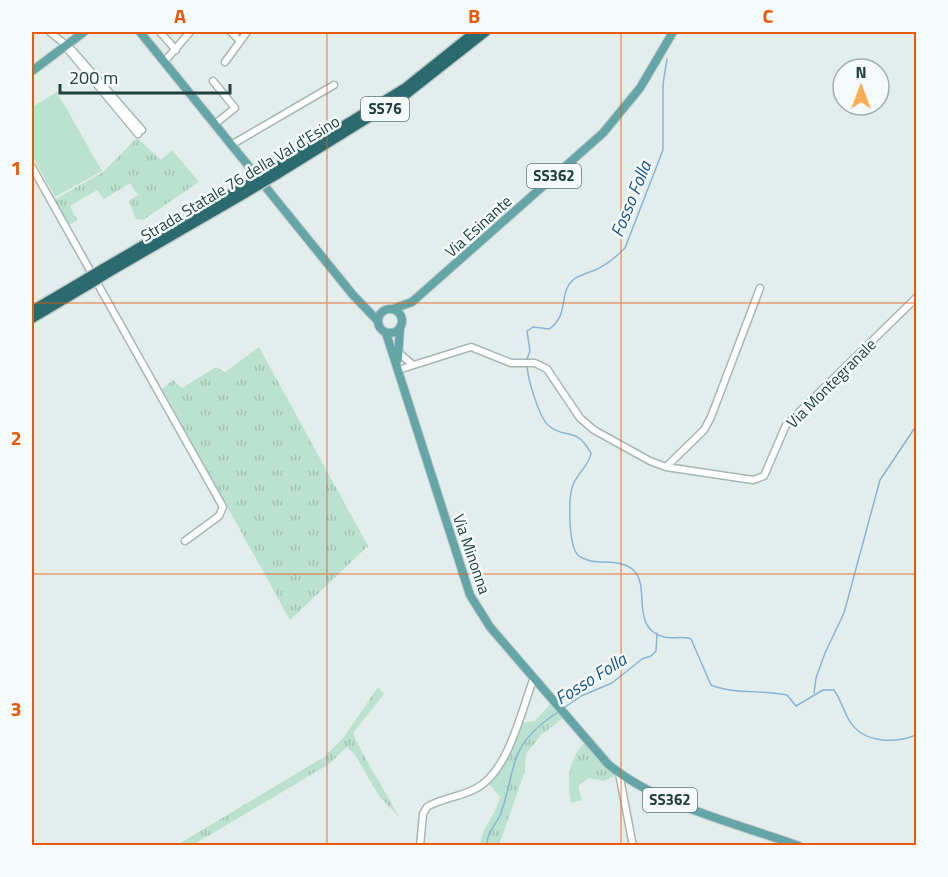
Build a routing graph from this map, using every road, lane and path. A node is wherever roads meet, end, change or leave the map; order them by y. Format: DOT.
graph roads {
  1 [pos="50,32"];
  2 [pos="84,32"];
  3 [pos="140,32"];
  4 [pos="160,32"];
  5 [pos="190,32"];
  6 [pos="231,32"];
  7 [pos="247,32"];
  8 [pos="472,32"];
  9 [pos="486,32"];
  10 [pos="673,32"];
  11 [pos="240,41"];
  12 [pos="66,47"];
  13 [pos="176,50"];
  14 [pos="165,61"];
  15 [pos="225,62"];
  16 [pos="32,71"];
  17 [pos="213,81"];
  18 [pos="334,85"];
  19 [pos="215,124"];
  20 [pos="140,132"];
  21 [pos="231,145"];
  22 [pos="32,167"];
  23 [pos="275,171"];
  24 [pos="89,280"];
  25 [pos="760,288"];
  26 [pos="916,298"];
  27 [pos="412,302"];
  28 [pos="367,308"];
  29 [pos="393,309"];
  30 [pos="32,310"];
  31 [pos="384,310"];
  32 [pos="32,319"];
  33 [pos="378,321"];
  34 [pos="401,325"];
  35 [pos="386,333"];
  36 [pos="398,352"];
  37 [pos="413,365"];
  38 [pos="398,370"];
  39 [pos="666,467"];
  40 [pos="185,541"];
  41 [pos="533,680"];
  42 [pos="618,773"];
  43 [pos="420,846"];
  44 [pos="633,846"];
  45 [pos="799,846"];
  1 -- 12 [label="street"];
  2 -- 12 [label="main road"];
  3 -- 14 [label="main road"];
  4 -- 13 [label="street"];
  5 -- 13 [label="street"];
  6 -- 11 [label="street"];
  7 -- 11 [label="street"];
  8 -- 23 [label="highway, Strada Statale 76 della Val d'Esino / SS76"];
  9 -- 23 [label="highway, Strada Statale 76 della Val d'Esino / SS76"];
  10 -- 27 [label="main road, Via Esinante / SS362"];
  11 -- 15 [label="street"];
  12 -- 16 [label="main road"];
  12 -- 20 [label="street"];
  13 -- 14 [label="street"];
  14 -- 19 [label="main road"];
  17 -- 19 [label="street"];
  18 -- 21 [label="street"];
  19 -- 21 [label="main road"];
  21 -- 28 [label="main road"];
  22 -- 40 [label="street"];
  23 -- 24 [label="highway, Strada Statale 76 della Val d'Esino / SS76, bridge"];
  24 -- 30 [label="highway, Strada Statale 76 della Val d'Esino / SS76"];
  24 -- 32 [label="highway, Strada Statale 76 della Val d'Esino / SS76"];
  25 -- 39 [label="street"];
  26 -- 39 [label="street, Via Montegranale"];
  27 -- 29 [label="main road, Via Esinante / SS362"];
  27 -- 34 [label="main road, Via Esinante / SS362"];
  28 -- 31 [label="main road"];
  28 -- 33 [label="main road"];
  29 -- 31 [label="main road, SS362"];
  29 -- 34 [label="main road"];
  31 -- 33 [label="main road"];
  33 -- 35 [label="main road, SS362"];
  34 -- 35 [label="main road"];
  34 -- 36 [label="main road, Via Minonna / SS362"];
  35 -- 38 [label="main road, Via Minonna / SS362"];
  36 -- 37 [label="street"];
  36 -- 38 [label="main road, Via Minonna / SS362"];
  37 -- 38 [label="street, Via Montegranale"];
  37 -- 39 [label="street, Via Montegranale"];
  38 -- 41 [label="main road, Via Minonna / SS362"];
  41 -- 42 [label="main road, Via Minonna / SS362"];
  41 -- 43 [label="street"];
  42 -- 44 [label="street"];
  42 -- 45 [label="main road, Via Minonna / SS362"];
}
